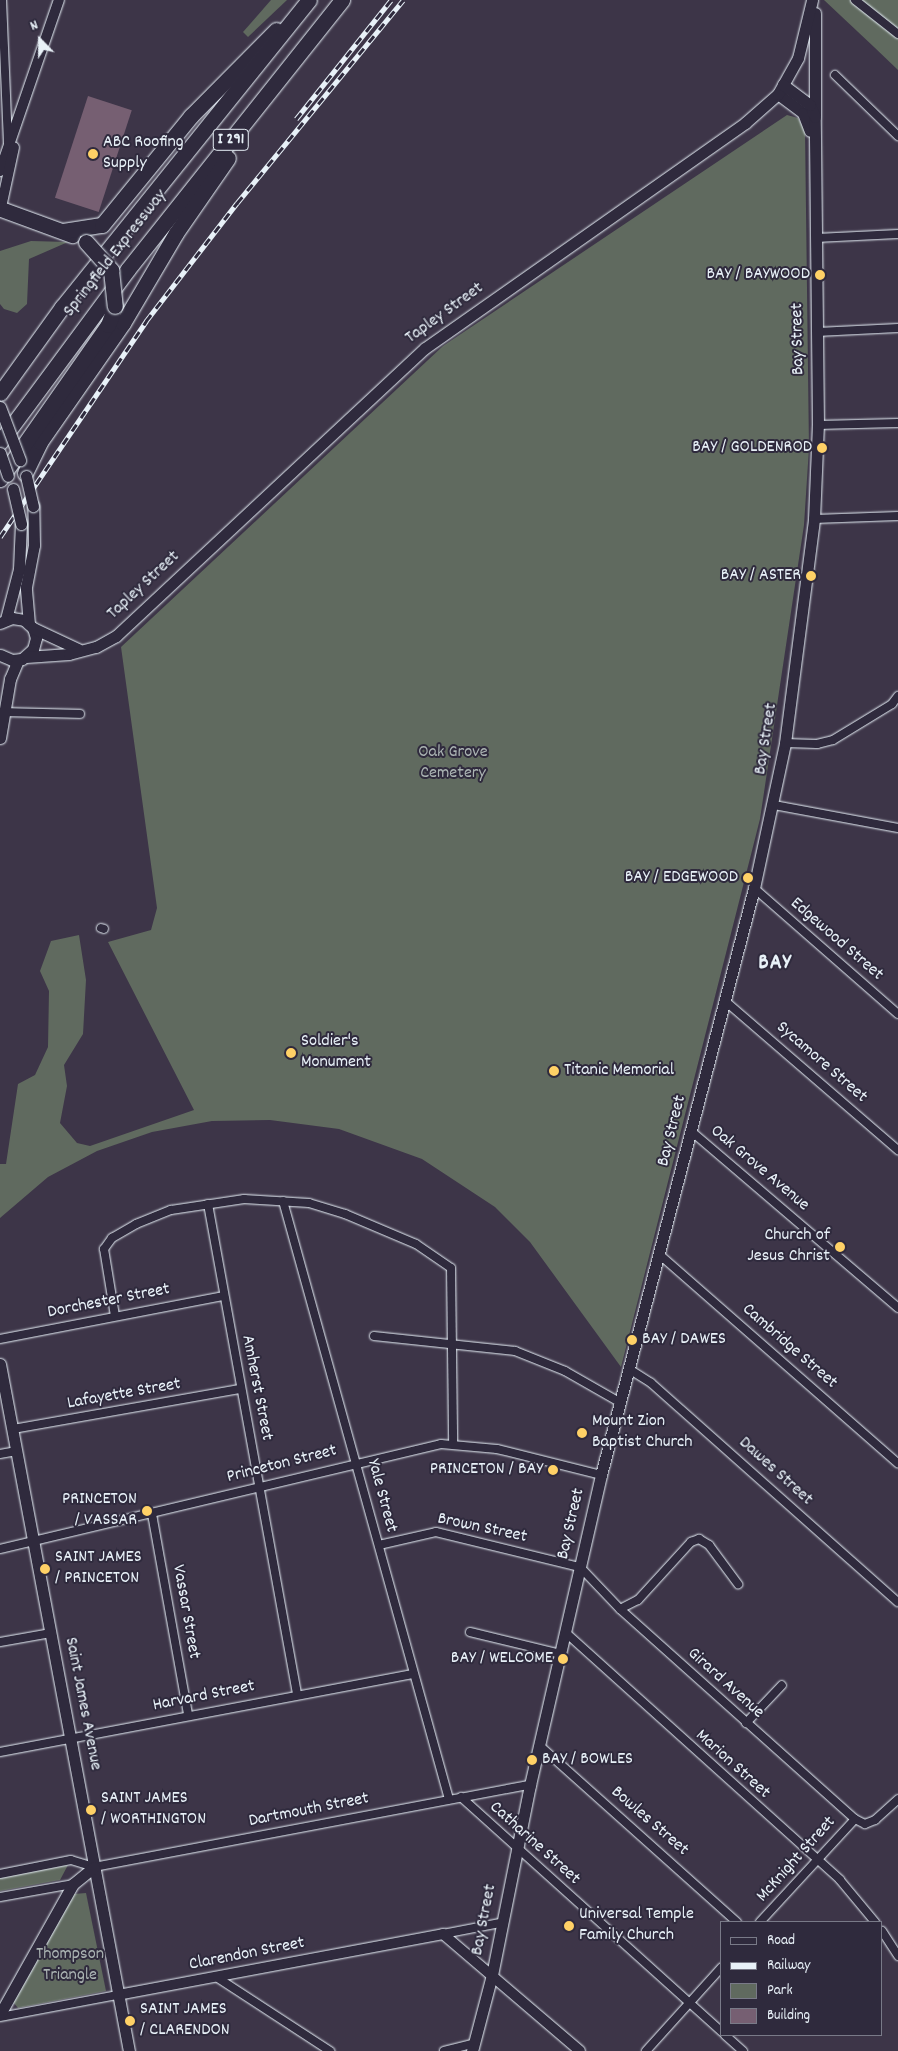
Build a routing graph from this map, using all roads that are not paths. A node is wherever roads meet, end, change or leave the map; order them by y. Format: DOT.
graph roads {
  1 [pos="59,0"];
  2 [pos="309,0"];
  3 [pos="342,0"];
  4 [pos="813,0"];
  5 [pos="855,0"];
  6 [pos="2,2"];
  7 [pos="898,34"];
  8 [pos="835,76"];
  9 [pos="780,90"];
  10 [pos="266,98"];
  11 [pos="22,111"];
  12 [pos="815,117"];
  13 [pos="898,136"];
  14 [pos="8,148"];
  15 [pos="814,148"];
  16 [pos="0,171"];
  17 [pos="0,210"];
  18 [pos="63,231"];
  19 [pos="898,234"];
  20 [pos="816,238"];
  21 [pos="898,328"];
  22 [pos="817,332"];
  23 [pos="0,393"];
  24 [pos="0,407"];
  25 [pos="898,423"];
  26 [pos="818,425"];
  27 [pos="0,442"];
  28 [pos="0,453"];
  29 [pos="24,470"];
  30 [pos="4,477"];
  31 [pos="898,516"];
  32 [pos="814,519"];
  33 [pos="3,621"];
  34 [pos="31,626"];
  35 [pos="78,649"];
  36 [pos="0,655"];
  37 [pos="22,658"];
  38 [pos="898,696"];
  39 [pos="6,712"];
  40 [pos="80,714"];
  41 [pos="0,738"];
  42 [pos="785,743"];
  43 [pos="774,805"];
  44 [pos="898,828"];
  45 [pos="754,888"];
  46 [pos="724,1000"];
  47 [pos="898,1014"];
  48 [pos="691,1131"];
  49 [pos="898,1150"];
  50 [pos="283,1201"];
  51 [pos="208,1204"];
  52 [pos="660,1255"];
  53 [pos="224,1296"];
  54 [pos="898,1308"];
  55 [pos="115,1316"];
  56 [pos="374,1336"];
  57 [pos="0,1339"];
  58 [pos="452,1342"];
  59 [pos="0,1364"];
  60 [pos="629,1369"];
  61 [pos="240,1388"];
  62 [pos="621,1403"];
  63 [pos="12,1429"];
  64 [pos="453,1442"];
  65 [pos="17,1451"];
  66 [pos="0,1454"];
  67 [pos="356,1462"];
  68 [pos="898,1464"];
  69 [pos="601,1475"];
  70 [pos="260,1486"];
  71 [pos="152,1514"];
  72 [pos="34,1543"];
  73 [pos="378,1545"];
  74 [pos="0,1549"];
  75 [pos="580,1567"];
  76 [pos="738,1584"];
  77 [pos="898,1602"];
  78 [pos="620,1609"];
  79 [pos="470,1632"];
  80 [pos="565,1632"];
  81 [pos="51,1633"];
  82 [pos="0,1642"];
  83 [pos="561,1654"];
  84 [pos="413,1674"];
  85 [pos="782,1685"];
  86 [pos="297,1695"];
  87 [pos="188,1715"];
  88 [pos="746,1723"];
  89 [pos="71,1739"];
  90 [pos="540,1746"];
  91 [pos="0,1752"];
  92 [pos="530,1785"];
  93 [pos="461,1798"];
  94 [pos="449,1799"];
  95 [pos="898,1799"];
  96 [pos="855,1819"];
  97 [pos="517,1850"];
  98 [pos="816,1861"];
  99 [pos="94,1867"];
  100 [pos="0,1874"];
  101 [pos="73,1884"];
  102 [pos="0,1897"];
  103 [pos="736,1921"];
  104 [pos="761,1921"];
  105 [pos="874,1921"];
  106 [pos="500,1923"];
  107 [pos="883,1933"];
  108 [pos="443,1934"];
  109 [pos="898,1956"];
  110 [pos="720,1968"];
  111 [pos="492,1975"];
  112 [pos="218,1978"];
  113 [pos="118,1995"];
  114 [pos="690,2004"];
  115 [pos="0,2016"];
  116 [pos="720,2030"];
  117 [pos="726,2036"];
  118 [pos="472,2048"];
  119 [pos="129,2051"];
  120 [pos="330,2051"];
  121 [pos="444,2051"];
  122 [pos="580,2051"];
  123 [pos="646,2051"];
  124 [pos="743,2051"];
  1 -- 11 [label="street"];
  2 -- 18 [label="highway"];
  2 -- 23 [label="highway, Springfield Expressway / I 291"];
  3 -- 10 [label="highway, Springfield Expressway / I 291"];
  4 -- 9 [label="main road, Tapley Street"];
  4 -- 12 [label="main road, Bay Street"];
  5 -- 7 [label="street"];
  6 -- 14 [label="street"];
  8 -- 13 [label="street"];
  9 -- 12 [label="main road"];
  9 -- 15 [label="main road, Bay Street"];
  9 -- 35 [label="main road, Tapley Street"];
  10 -- 27 [label="highway, Springfield Expressway / I 291"];
  10 -- 29 [label="highway"];
  11 -- 14 [label="street"];
  11 -- 17 [label="street"];
  12 -- 15 [label="main road, Bay Street"];
  14 -- 16 [label="street"];
  15 -- 20 [label="main road, Bay Street"];
  17 -- 18 [label="highway"];
  18 -- 30 [label="highway, bridge"];
  19 -- 20 [label="street"];
  20 -- 22 [label="main road, Bay Street"];
  21 -- 22 [label="street"];
  22 -- 26 [label="main road, Bay Street"];
  24 -- 29 [label="main road, bridge"];
  25 -- 26 [label="street"];
  26 -- 32 [label="main road, Bay Street"];
  28 -- 30 [label="main road, bridge"];
  29 -- 34 [label="main road, bridge"];
  30 -- 33 [label="main road, bridge"];
  31 -- 32 [label="street"];
  32 -- 42 [label="main road, Bay Street"];
  33 -- 34 [label="main road"];
  34 -- 35 [label="main road"];
  34 -- 37 [label="main road"];
  35 -- 37 [label="main road, Tapley Street"];
  36 -- 37 [label="main road, Tapley Street"];
  37 -- 39 [label="main road"];
  38 -- 42 [label="street"];
  39 -- 40 [label="street"];
  39 -- 41 [label="main road"];
  42 -- 43 [label="main road, Bay Street"];
  43 -- 44 [label="street"];
  43 -- 45 [label="main road, Bay Street"];
  45 -- 46 [label="main road, Bay Street"];
  45 -- 47 [label="street, Edgewood Street"];
  46 -- 48 [label="main road, Bay Street"];
  46 -- 49 [label="street, Sycamore Street"];
  48 -- 52 [label="main road, Bay Street"];
  48 -- 54 [label="street, Oak Grove Avenue"];
  50 -- 51 [label="street"];
  50 -- 58 [label="street"];
  50 -- 67 [label="street, Yale Street"];
  51 -- 53 [label="street, Amherst Street"];
  51 -- 55 [label="street"];
  52 -- 60 [label="main road, Bay Street"];
  52 -- 68 [label="street, Cambridge Street"];
  53 -- 55 [label="street, Dorchester Street"];
  53 -- 61 [label="street, Amherst Street"];
  55 -- 57 [label="street, Dorchester Street"];
  56 -- 58 [label="street"];
  58 -- 62 [label="street"];
  58 -- 64 [label="street"];
  59 -- 63 [label="main road, Saint James Avenue"];
  60 -- 62 [label="main road, Bay Street"];
  60 -- 77 [label="street, Dawes Street"];
  61 -- 63 [label="street, Lafayette Street"];
  61 -- 70 [label="street, Amherst Street"];
  62 -- 69 [label="main road, Bay Street"];
  63 -- 65 [label="main road, Saint James Avenue"];
  64 -- 67 [label="street, Princeton Street"];
  64 -- 69 [label="street, Princeton Street"];
  65 -- 66 [label="street"];
  65 -- 72 [label="main road, Saint James Avenue"];
  67 -- 70 [label="street, Princeton Street"];
  67 -- 73 [label="street, Yale Street"];
  69 -- 75 [label="main road, Bay Street"];
  70 -- 71 [label="street, Princeton Street"];
  70 -- 86 [label="street, Amherst Street"];
  71 -- 72 [label="street, Princeton Street"];
  71 -- 87 [label="street, Vassar Street"];
  72 -- 74 [label="street, Princeton Street"];
  72 -- 81 [label="main road, Saint James Avenue"];
  73 -- 75 [label="street, Brown Street"];
  73 -- 84 [label="street, Yale Street"];
  75 -- 78 [label="street, Girard Avenue"];
  75 -- 80 [label="main road, Bay Street"];
  76 -- 78 [label="street"];
  78 -- 88 [label="street, Girard Avenue"];
  79 -- 83 [label="street"];
  80 -- 83 [label="main road, Bay Street"];
  80 -- 98 [label="street, Marion Street"];
  81 -- 82 [label="street"];
  81 -- 89 [label="main road, Saint James Avenue"];
  83 -- 90 [label="main road, Bay Street"];
  84 -- 86 [label="street, Harvard Street"];
  84 -- 94 [label="street, Yale Street"];
  85 -- 88 [label="street"];
  86 -- 87 [label="street, Harvard Street"];
  87 -- 89 [label="street, Harvard Street"];
  88 -- 96 [label="street, Girard Avenue"];
  89 -- 91 [label="street, Harvard Street"];
  89 -- 99 [label="main road, Saint James Avenue"];
  90 -- 92 [label="main road, Bay Street"];
  90 -- 103 [label="street, Bowles Street"];
  92 -- 93 [label="street, Dartmouth Street"];
  92 -- 97 [label="main road, Bay Street"];
  93 -- 94 [label="street, Dartmouth Street"];
  93 -- 97 [label="street, Catharine Street"];
  94 -- 99 [label="street, Dartmouth Street"];
  95 -- 96 [label="street"];
  96 -- 98 [label="street, McKnight Street"];
  97 -- 106 [label="main road, Bay Street"];
  97 -- 114 [label="street, Catharine Street"];
  98 -- 104 [label="street, McKnight Street"];
  98 -- 105 [label="street, Marion Street"];
  99 -- 100 [label="street"];
  99 -- 101 [label="main road"];
  99 -- 113 [label="main road, Saint James Avenue"];
  101 -- 102 [label="street"];
  101 -- 115 [label="main road"];
  106 -- 108 [label="street, Clarendon Street"];
  106 -- 111 [label="main road, Bay Street"];
  107 -- 109 [label="street"];
  108 -- 111 [label="street"];
  108 -- 112 [label="street, Clarendon Street"];
  110 -- 114 [label="street"];
  111 -- 118 [label="main road, Bay Street"];
  111 -- 122 [label="street"];
  112 -- 113 [label="street, Clarendon Street"];
  112 -- 120 [label="street"];
  113 -- 115 [label="street, Clarendon Street"];
  113 -- 119 [label="main road, Saint James Avenue"];
  114 -- 116 [label="street, Catharine Street"];
  114 -- 123 [label="street"];
  117 -- 124 [label="street"];
  118 -- 121 [label="street"];
}
